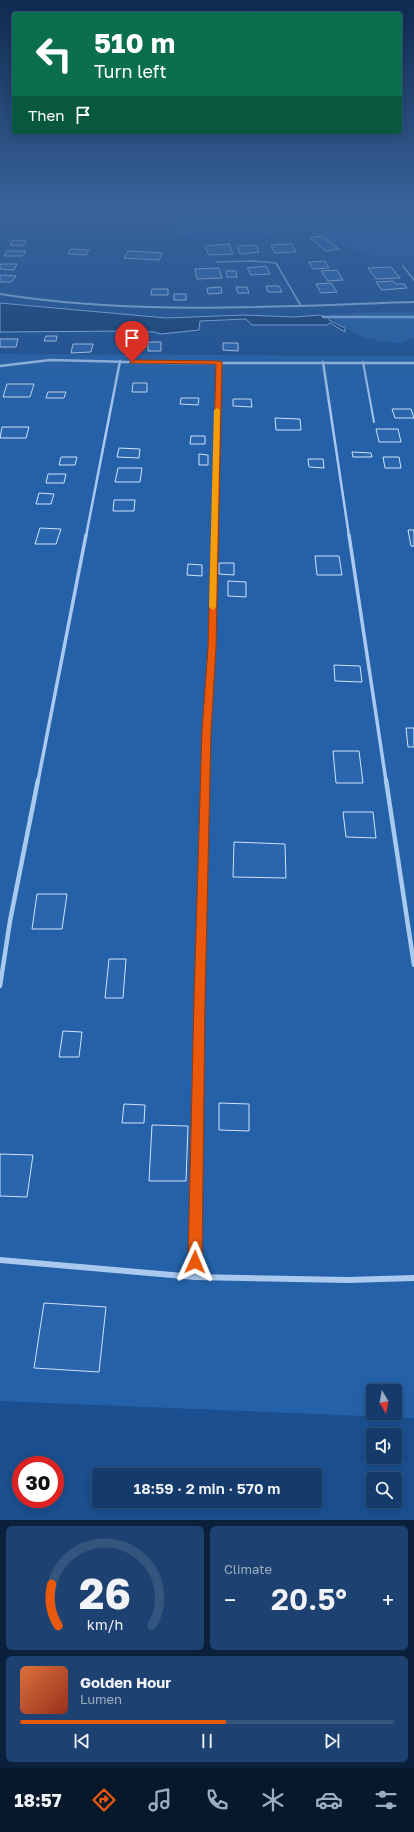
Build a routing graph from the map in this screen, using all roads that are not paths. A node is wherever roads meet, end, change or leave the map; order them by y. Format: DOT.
graph roads {
  1 [pos="284,278"];
  2 [pos="0,294"];
  3 [pos="414,302"];
  4 [pos="300,306"];
  5 [pos="120,361"];
  6 [pos="219,362"];
  7 [pos="323,362"];
  8 [pos="363,362"];
  9 [pos="414,363"];
  10 [pos="0,366"];
  11 [pos="374,422"];
  12 [pos="414,965"];
  13 [pos="0,986"];
  14 [pos="0,1260"];
  15 [pos="195,1277"];
  16 [pos="414,1278"];
  1 -- 4 [label="lane"];
  2 -- 4 [label="street"];
  3 -- 4 [label="street"];
  5 -- 6 [label="street"];
  5 -- 10 [label="street"];
  5 -- 13 [label="street"];
  6 -- 7 [label="street"];
  6 -- 15 [label="street"];
  7 -- 8 [label="street"];
  7 -- 12 [label="street"];
  8 -- 9 [label="street"];
  8 -- 11 [label="lane"];
  14 -- 15 [label="street"];
  15 -- 16 [label="street"];
}
